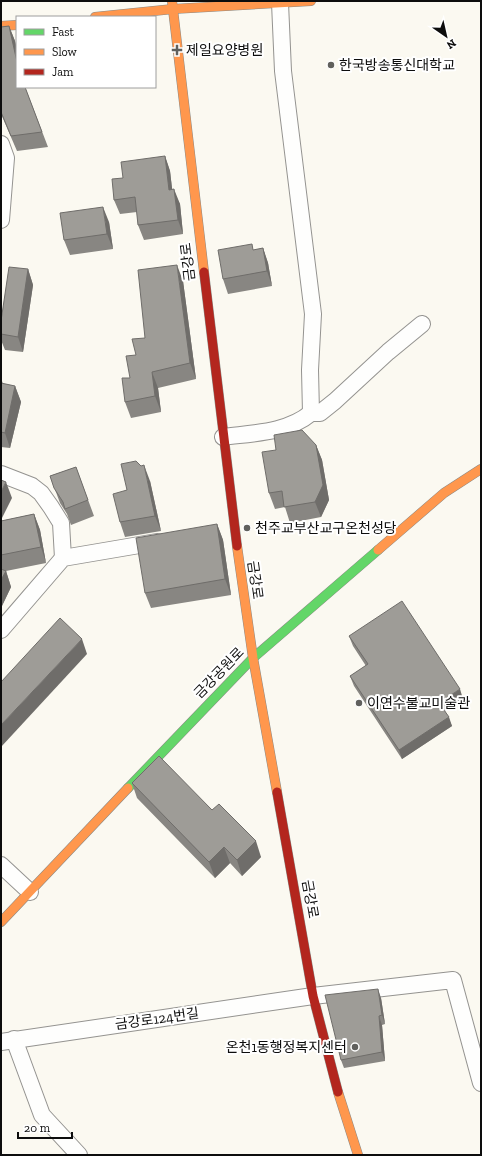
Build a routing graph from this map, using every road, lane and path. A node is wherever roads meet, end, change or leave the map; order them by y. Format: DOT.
graph roads {
  1 [pos="311,1"];
  2 [pos="280,3"];
  3 [pos="172,5"];
  4 [pos="101,16"];
  5 [pos="16,25"];
  6 [pos="1,26"];
  7 [pos="1,144"];
  8 [pos="1,220"];
  9 [pos="422,324"];
  10 [pos="311,413"];
  11 [pos="223,437"];
  12 [pos="481,469"];
  13 [pos="1,474"];
  14 [pos="172,539"];
  15 [pos="63,558"];
  16 [pos="1,630"];
  17 [pos="253,658"];
  18 [pos="1,865"];
  19 [pos="30,892"];
  20 [pos="1,922"];
  21 [pos="313,996"];
  22 [pos="8,1040"];
  23 [pos="481,1083"];
  24 [pos="79,1155"];
  25 [pos="358,1155"];
  1 -- 2 [label="street"];
  2 -- 3 [label="street"];
  2 -- 10 [label="street"];
  3 -- 4 [label="street"];
  3 -- 11 [label="street, 금강로"];
  5 -- 6 [label="street"];
  7 -- 8 [label="street"];
  9 -- 10 [label="street"];
  10 -- 11 [label="street"];
  11 -- 17 [label="street, 금강로"];
  12 -- 17 [label="street, 금강공원로"];
  13 -- 15 [label="street"];
  14 -- 15 [label="street"];
  15 -- 16 [label="street"];
  17 -- 19 [label="street, 금강공원로"];
  17 -- 21 [label="street, 금강로"];
  18 -- 19 [label="street"];
  19 -- 20 [label="street, 금강공원로"];
  21 -- 22 [label="street, 금강로124번길"];
  21 -- 23 [label="street, 금강로124번길"];
  21 -- 25 [label="street, 금강로"];
  22 -- 24 [label="street"];
}
